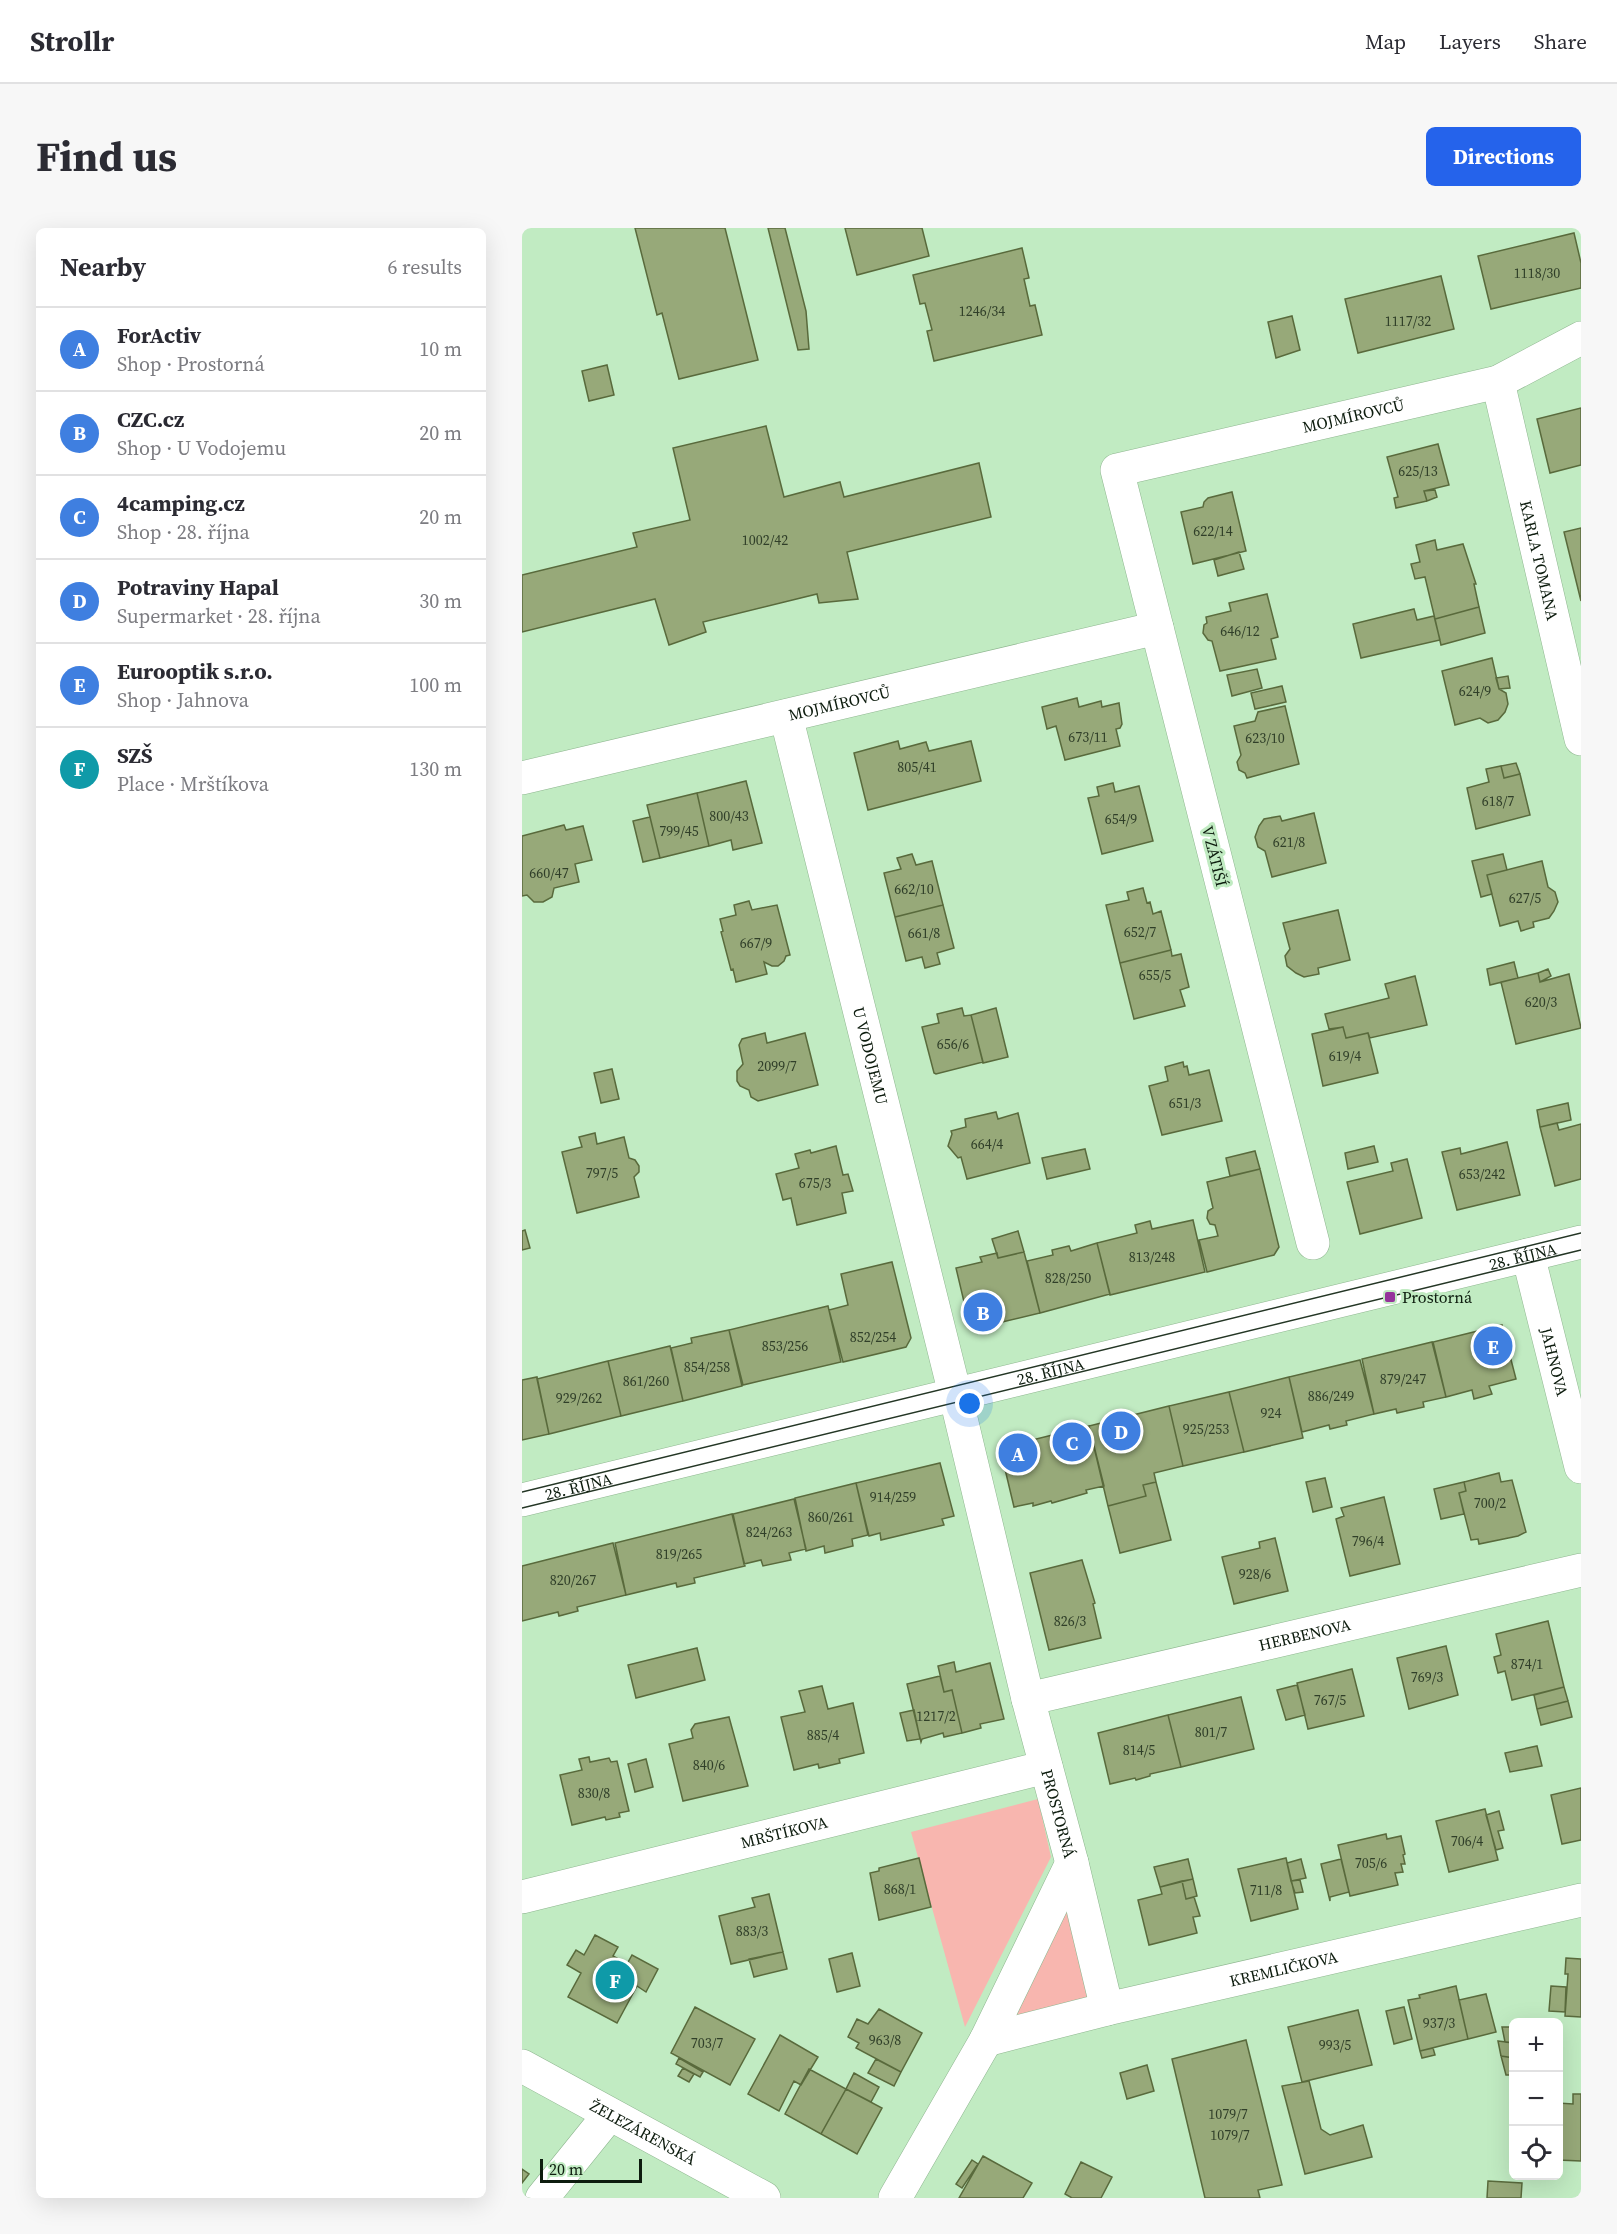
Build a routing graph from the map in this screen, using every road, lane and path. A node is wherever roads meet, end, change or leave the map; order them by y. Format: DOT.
graph roads {
  1 [pos="1581,338"];
  2 [pos="1498,382"];
  3 [pos="1117,470"];
  4 [pos="1157,628"];
  5 [pos="786,716"];
  6 [pos="1581,740"];
  7 [pos="522,778"];
  8 [pos="1581,1242"];
  9 [pos="1313,1243"];
  10 [pos="1527,1255"];
  11 [pos="956,1394"];
  12 [pos="1581,1467"];
  13 [pos="522,1500"];
  14 [pos="1581,1570"];
  15 [pos="1028,1699"];
  16 [pos="1046,1767"];
  17 [pos="1072,1863"];
  18 [pos="522,1897"];
  19 [pos="1581,1900"];
  20 [pos="1107,2009"];
  21 [pos="986,2040"];
  22 [pos="522,2066"];
  23 [pos="609,2115"];
  24 [pos="542,2198"];
  25 [pos="764,2198"];
  26 [pos="895,2198"];
  1 -- 2 [label="street, MOJMÍROVCŮ"];
  2 -- 3 [label="street, MOJMÍROVCŮ"];
  2 -- 6 [label="street, KARLA TOMANA"];
  3 -- 4 [label="street, V ZÁTIŠÍ"];
  4 -- 5 [label="street, MOJMÍROVCŮ"];
  4 -- 9 [label="street, V ZÁTIŠÍ"];
  5 -- 7 [label="street, MOJMÍROVCŮ"];
  5 -- 11 [label="street, U VODOJEMU"];
  8 -- 10 [label="street, 28. ŘÍJNA"];
  10 -- 11 [label="street, 28. ŘÍJNA"];
  10 -- 12 [label="street, JAHNOVA"];
  11 -- 13 [label="street, 28. ŘÍJNA"];
  11 -- 15 [label="street, PROSTORNÁ"];
  14 -- 15 [label="street, HERBENOVA"];
  15 -- 16 [label="street, PROSTORNÁ"];
  16 -- 17 [label="street, PROSTORNÁ"];
  16 -- 18 [label="street, MRŠTÍKOVA"];
  17 -- 20 [label="street"];
  17 -- 21 [label="street, PROSTORNÁ"];
  19 -- 20 [label="street, KREMLIČKOVA"];
  20 -- 21 [label="street, KREMLIČKOVA"];
  21 -- 26 [label="street, PROSTORNÁ"];
  22 -- 23 [label="street, ŽELEZÁRENSKÁ"];
  23 -- 24 [label="street"];
  23 -- 25 [label="street, ŽELEZÁRENSKÁ"];
}
